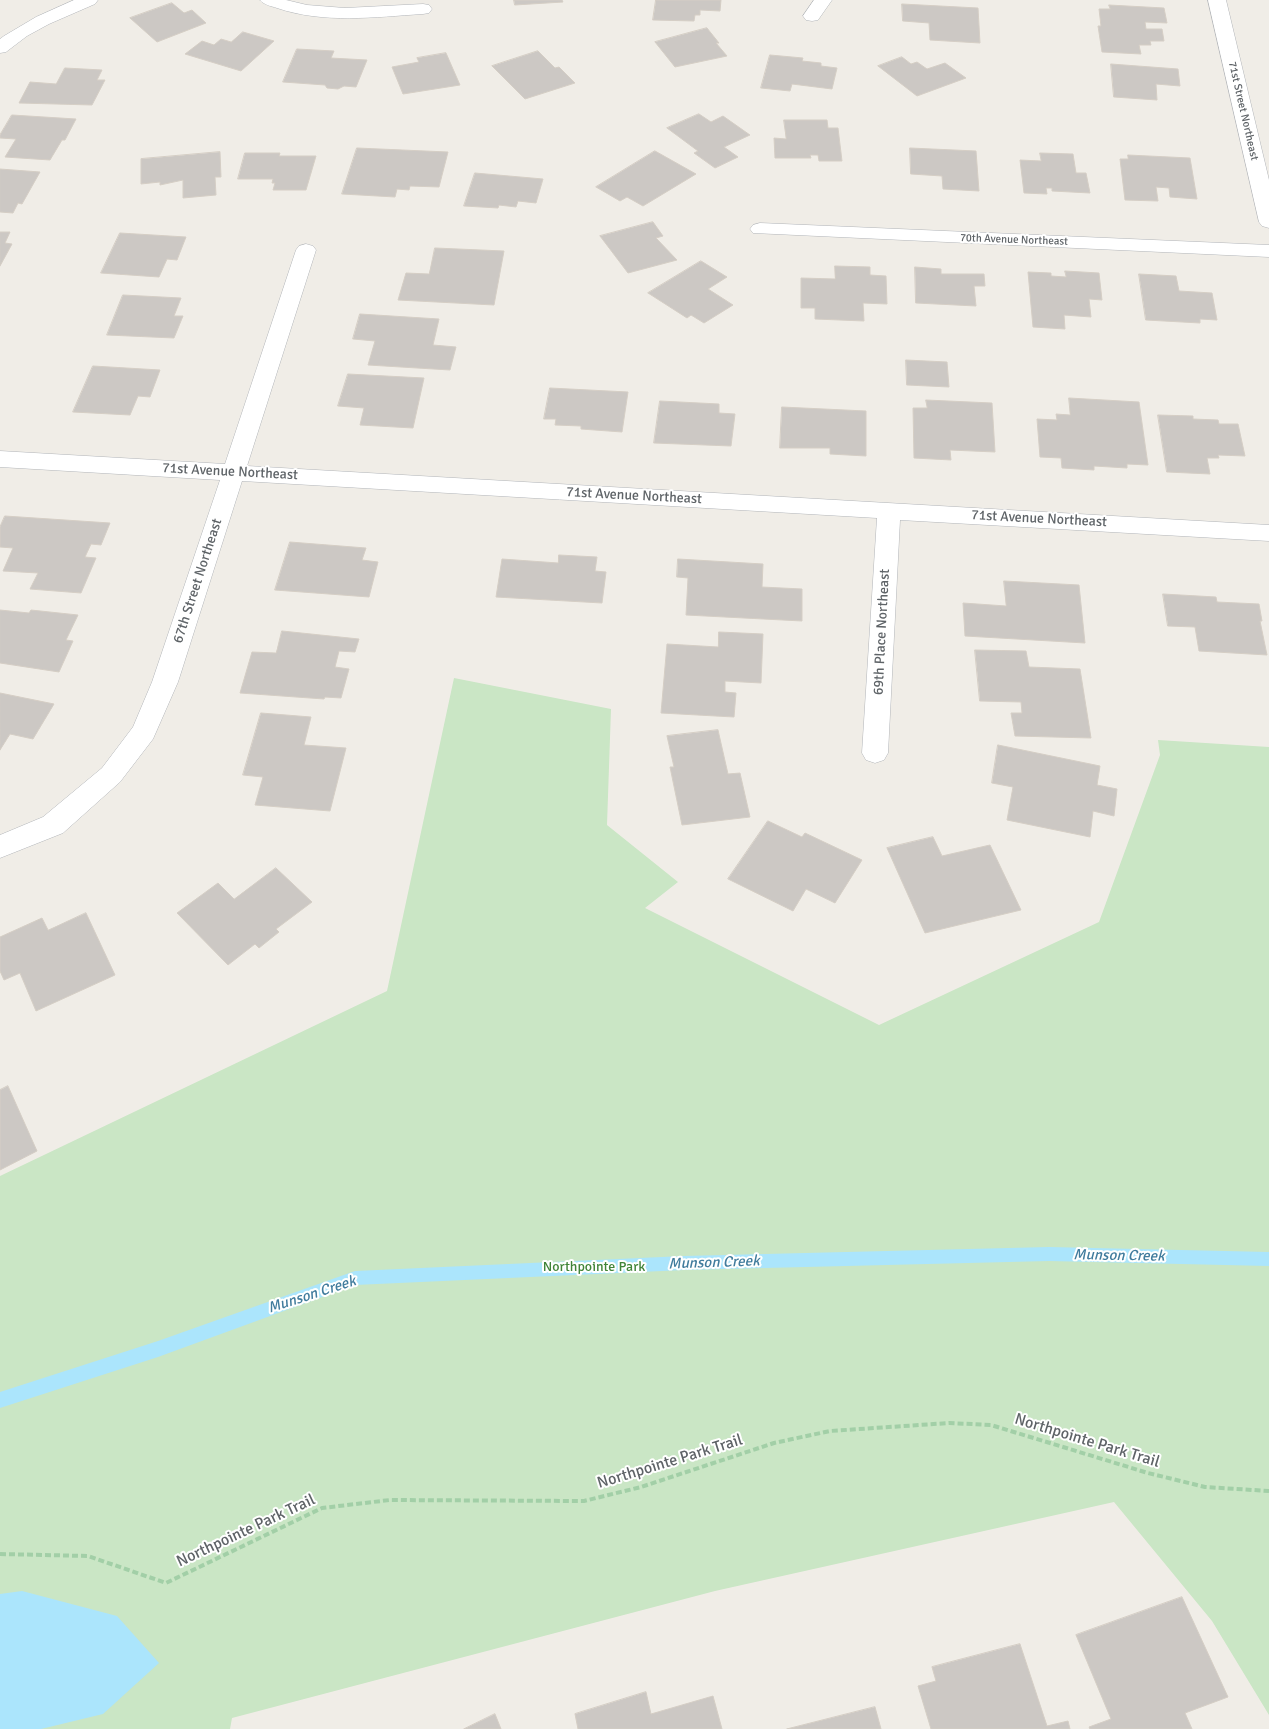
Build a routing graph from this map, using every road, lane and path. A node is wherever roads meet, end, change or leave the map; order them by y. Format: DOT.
graph roads {
  1 [pos="89,0"];
  2 [pos="270,0"];
  3 [pos="823,0"];
  4 [pos="1217,0"];
  5 [pos="423,9"];
  6 [pos="812,16"];
  7 [pos="0,48"];
  8 [pos="1269,222"];
  9 [pos="760,229"];
  10 [pos="306,250"];
  11 [pos="1269,251"];
  12 [pos="0,458"];
  13 [pos="234,473"];
  14 [pos="889,510"];
  15 [pos="1269,533"];
  16 [pos="875,753"];
  17 [pos="0,847"];
  18 [pos="1269,1491"];
  19 [pos="0,1554"];
  1 -- 7 [label="street"];
  2 -- 5 [label="street"];
  3 -- 6 [label="street"];
  4 -- 8 [label="street, 71st Street Northeast"];
  9 -- 11 [label="street, 70th Avenue Northeast"];
  10 -- 13 [label="street, 67th Street Northeast"];
  12 -- 13 [label="street, 71st Avenue Northeast"];
  13 -- 14 [label="street, 71st Avenue Northeast"];
  13 -- 17 [label="street, 67th Street Northeast"];
  14 -- 15 [label="street, 71st Avenue Northeast"];
  14 -- 16 [label="street, 69th Place Northeast"];
  18 -- 19 [label="path, Northpointe Park Trail"];
}
